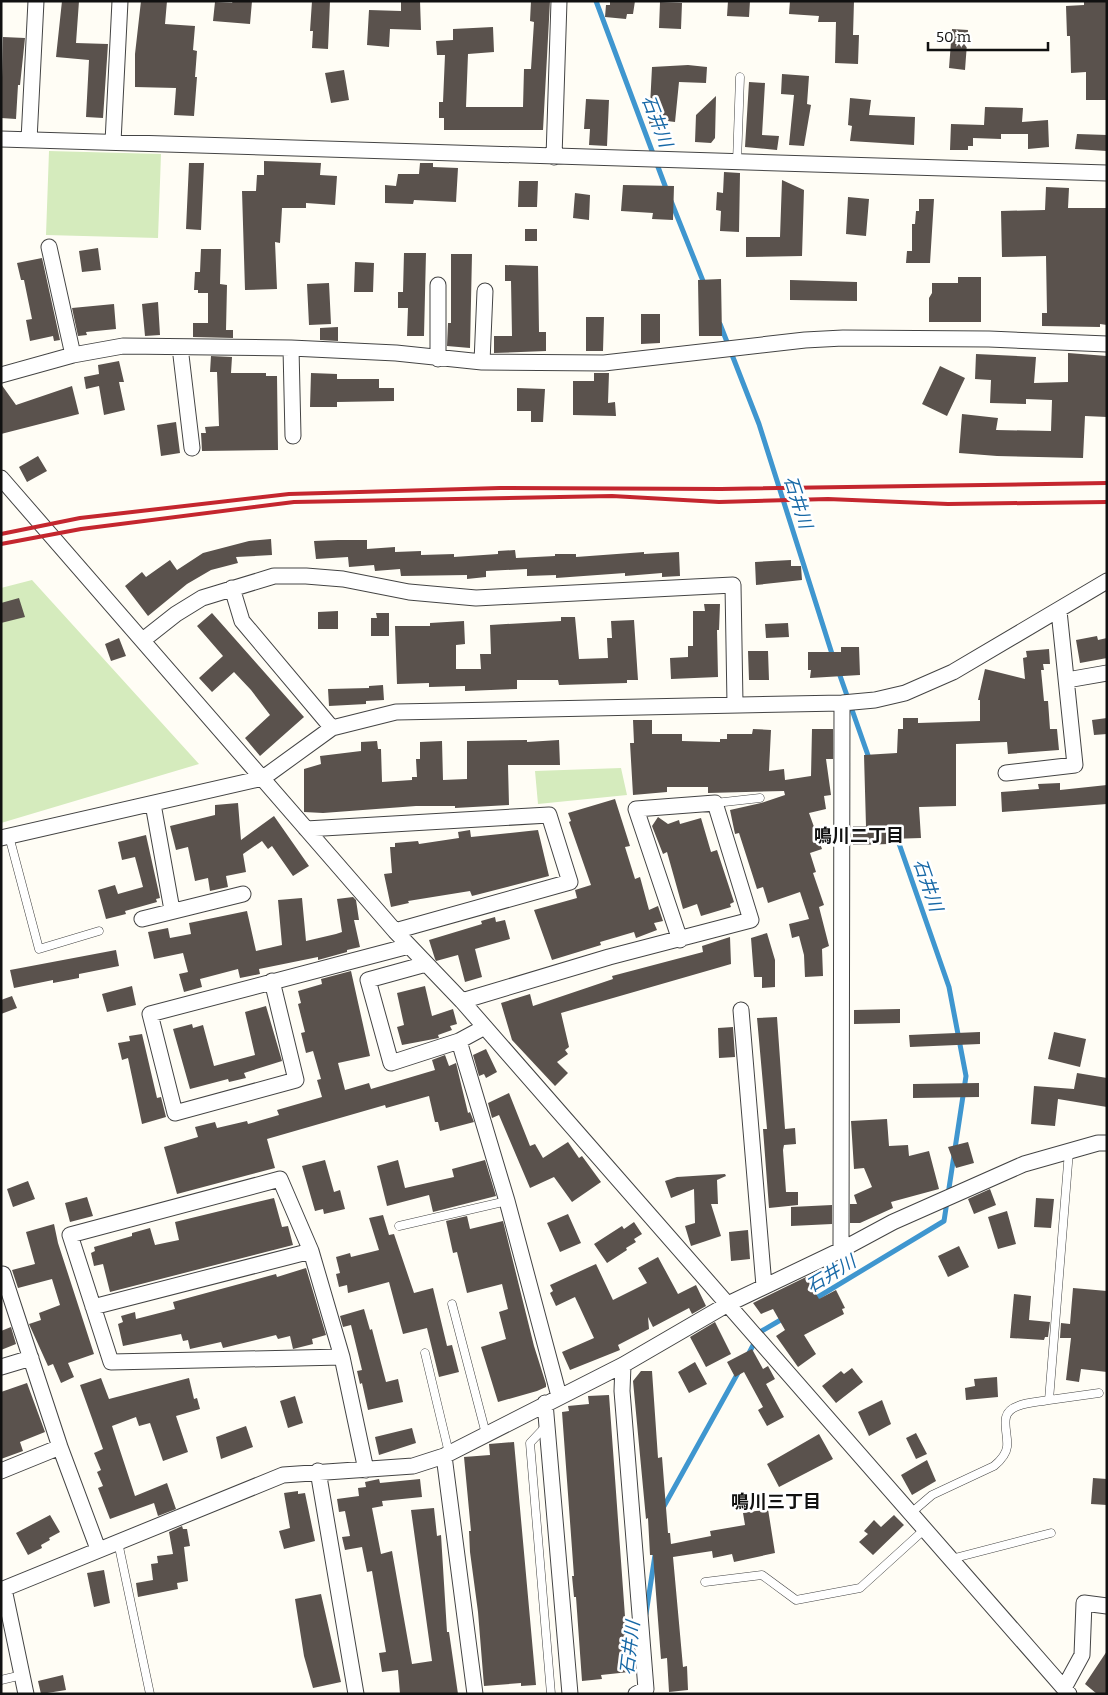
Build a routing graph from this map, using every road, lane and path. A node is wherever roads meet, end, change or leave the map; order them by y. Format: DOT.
graph roads {
  1 [pos="36,1"];
  2 [pos="120,1"];
  3 [pos="559,1"];
  4 [pos="740,77"];
  5 [pos="1,139"];
  6 [pos="29,140"];
  7 [pos="113,142"];
  8 [pos="554,157"];
  9 [pos="737,162"];
  10 [pos="1107,173"];
  11 [pos="49,247"];
  12 [pos="438,285"];
  13 [pos="484,291"];
  14 [pos="1107,344"];
  15 [pos="180,347"];
  16 [pos="291,348"];
  17 [pos="73,355"];
  18 [pos="438,359"];
  19 [pos="482,362"];
  20 [pos="1,375"];
  21 [pos="293,436"];
  22 [pos="192,448"];
  23 [pos="1,478"];
  24 [pos="1107,582"];
  25 [pos="232,588"];
  26 [pos="1059,611"];
  27 [pos="143,640"];
  28 [pos="1107,673"];
  29 [pos="1067,680"];
  30 [pos="842,703"];
  31 [pos="735,704"];
  32 [pos="332,728"];
  33 [pos="1006,773"];
  34 [pos="262,778"];
  35 [pos="760,798"];
  36 [pos="153,804"];
  37 [pos="715,804"];
  38 [pos="306,829"];
  39 [pos="5,837"];
  40 [pos="243,894"];
  41 [pos="172,910"];
  42 [pos="142,919"];
  43 [pos="99,931"];
  44 [pos="395,931"];
  45 [pos="680,940"];
  46 [pos="409,946"];
  47 [pos="426,964"];
  48 [pos="272,981"];
  49 [pos="462,1001"];
  50 [pos="741,1010"];
  51 [pos="483,1028"];
  52 [pos="458,1041"];
  53 [pos="1107,1143"];
  54 [pos="1069,1151"];
  55 [pos="508,1200"];
  56 [pos="399,1226"];
  57 [pos="842,1250"];
  58 [pos="311,1251"];
  59 [pos="1,1275"];
  60 [pos="764,1286"];
  61 [pos="452,1304"];
  62 [pos="728,1304"];
  63 [pos="93,1307"];
  64 [pos="425,1353"];
  65 [pos="342,1357"];
  66 [pos="31,1358"];
  67 [pos="622,1365"];
  68 [pos="1,1367"];
  69 [pos="1100,1394"];
  70 [pos="559,1396"];
  71 [pos="1049,1400"];
  72 [pos="545,1403"];
  73 [pos="486,1434"];
  74 [pos="60,1447"];
  75 [pos="447,1455"];
  76 [pos="366,1470"];
  77 [pos="1,1471"];
  78 [pos="318,1471"];
  79 [pos="911,1513"];
  80 [pos="925,1529"];
  81 [pos="1051,1533"];
  82 [pos="118,1542"];
  83 [pos="98,1549"];
  84 [pos="549,1557"];
  85 [pos="951,1559"];
  86 [pos="704,1582"];
  87 [pos="3,1589"];
  88 [pos="1107,1606"];
  89 [pos="22,1675"];
  90 [pos="1,1680"];
  91 [pos="1067,1691"];
  92 [pos="26,1694"];
  93 [pos="150,1694"];
  94 [pos="356,1694"];
  95 [pos="475,1694"];
  96 [pos="551,1694"];
  97 [pos="570,1694"];
  98 [pos="636,1694"];
  1 -- 6 [label="street"];
  2 -- 7 [label="street"];
  3 -- 8 [label="street"];
  4 -- 9 [label="lane"];
  5 -- 6 [label="street"];
  6 -- 7 [label="street"];
  7 -- 8 [label="street"];
  8 -- 9 [label="street"];
  9 -- 10 [label="street"];
  11 -- 17 [label="street"];
  12 -- 18 [label="street"];
  13 -- 19 [label="street"];
  14 -- 19 [label="street"];
  15 -- 16 [label="street"];
  15 -- 17 [label="street"];
  15 -- 22 [label="street"];
  16 -- 18 [label="street"];
  16 -- 21 [label="street"];
  17 -- 20 [label="street"];
  18 -- 19 [label="street"];
  23 -- 27 [label="street"];
  24 -- 26 [label="street"];
  25 -- 27 [label="street"];
  25 -- 31 [label="street"];
  25 -- 32 [label="street"];
  26 -- 29 [label="street"];
  26 -- 30 [label="street"];
  27 -- 34 [label="street"];
  28 -- 29 [label="street"];
  29 -- 33 [label="street"];
  30 -- 31 [label="street"];
  30 -- 57 [label="street"];
  31 -- 32 [label="street"];
  32 -- 34 [label="street"];
  34 -- 36 [label="street"];
  34 -- 38 [label="street"];
  35 -- 37 [label="lane"];
  36 -- 39 [label="street"];
  36 -- 41 [label="street"];
  37 -- 45 [label="street"];
  37 -- 45 [label="street"];
  38 -- 44 [label="street"];
  38 -- 44 [label="street"];
  39 -- 43 [label="lane"];
  40 -- 41 [label="street"];
  41 -- 42 [label="street"];
  44 -- 46 [label="street"];
  45 -- 49 [label="street"];
  46 -- 47 [label="street"];
  46 -- 48 [label="street"];
  47 -- 49 [label="street"];
  47 -- 52 [label="street"];
  48 -- 48 [label="street"];
  49 -- 51 [label="street"];
  50 -- 60 [label="street"];
  51 -- 52 [label="street"];
  51 -- 62 [label="street"];
  52 -- 55 [label="street"];
  53 -- 54 [label="street"];
  54 -- 57 [label="street"];
  54 -- 71 [label="lane"];
  55 -- 56 [label="lane"];
  55 -- 70 [label="street"];
  57 -- 60 [label="street"];
  58 -- 63 [label="street"];
  58 -- 63 [label="street"];
  58 -- 65 [label="street"];
  59 -- 66 [label="street"];
  60 -- 62 [label="street"];
  61 -- 73 [label="lane"];
  62 -- 67 [label="street"];
  62 -- 79 [label="street"];
  63 -- 65 [label="street"];
  64 -- 75 [label="lane"];
  65 -- 76 [label="street"];
  66 -- 68 [label="street"];
  66 -- 74 [label="street"];
  67 -- 70 [label="street"];
  67 -- 98 [label="street"];
  69 -- 71 [label="lane"];
  70 -- 72 [label="street"];
  71 -- 79 [label="lane"];
  72 -- 73 [label="street"];
  72 -- 84 [label="street"];
  73 -- 75 [label="street"];
  74 -- 77 [label="street"];
  74 -- 83 [label="street"];
  75 -- 76 [label="street"];
  75 -- 95 [label="street"];
  76 -- 78 [label="street"];
  78 -- 82 [label="street"];
  78 -- 94 [label="street"];
  79 -- 80 [label="street"];
  80 -- 85 [label="street"];
  80 -- 86 [label="lane"];
  81 -- 85 [label="lane"];
  82 -- 83 [label="street"];
  82 -- 93 [label="lane"];
  83 -- 87 [label="street"];
  84 -- 96 [label="lane"];
  84 -- 97 [label="street"];
  85 -- 91 [label="street"];
  87 -- 89 [label="street"];
  88 -- 91 [label="street"];
  89 -- 90 [label="lane"];
  89 -- 92 [label="street"];
}
